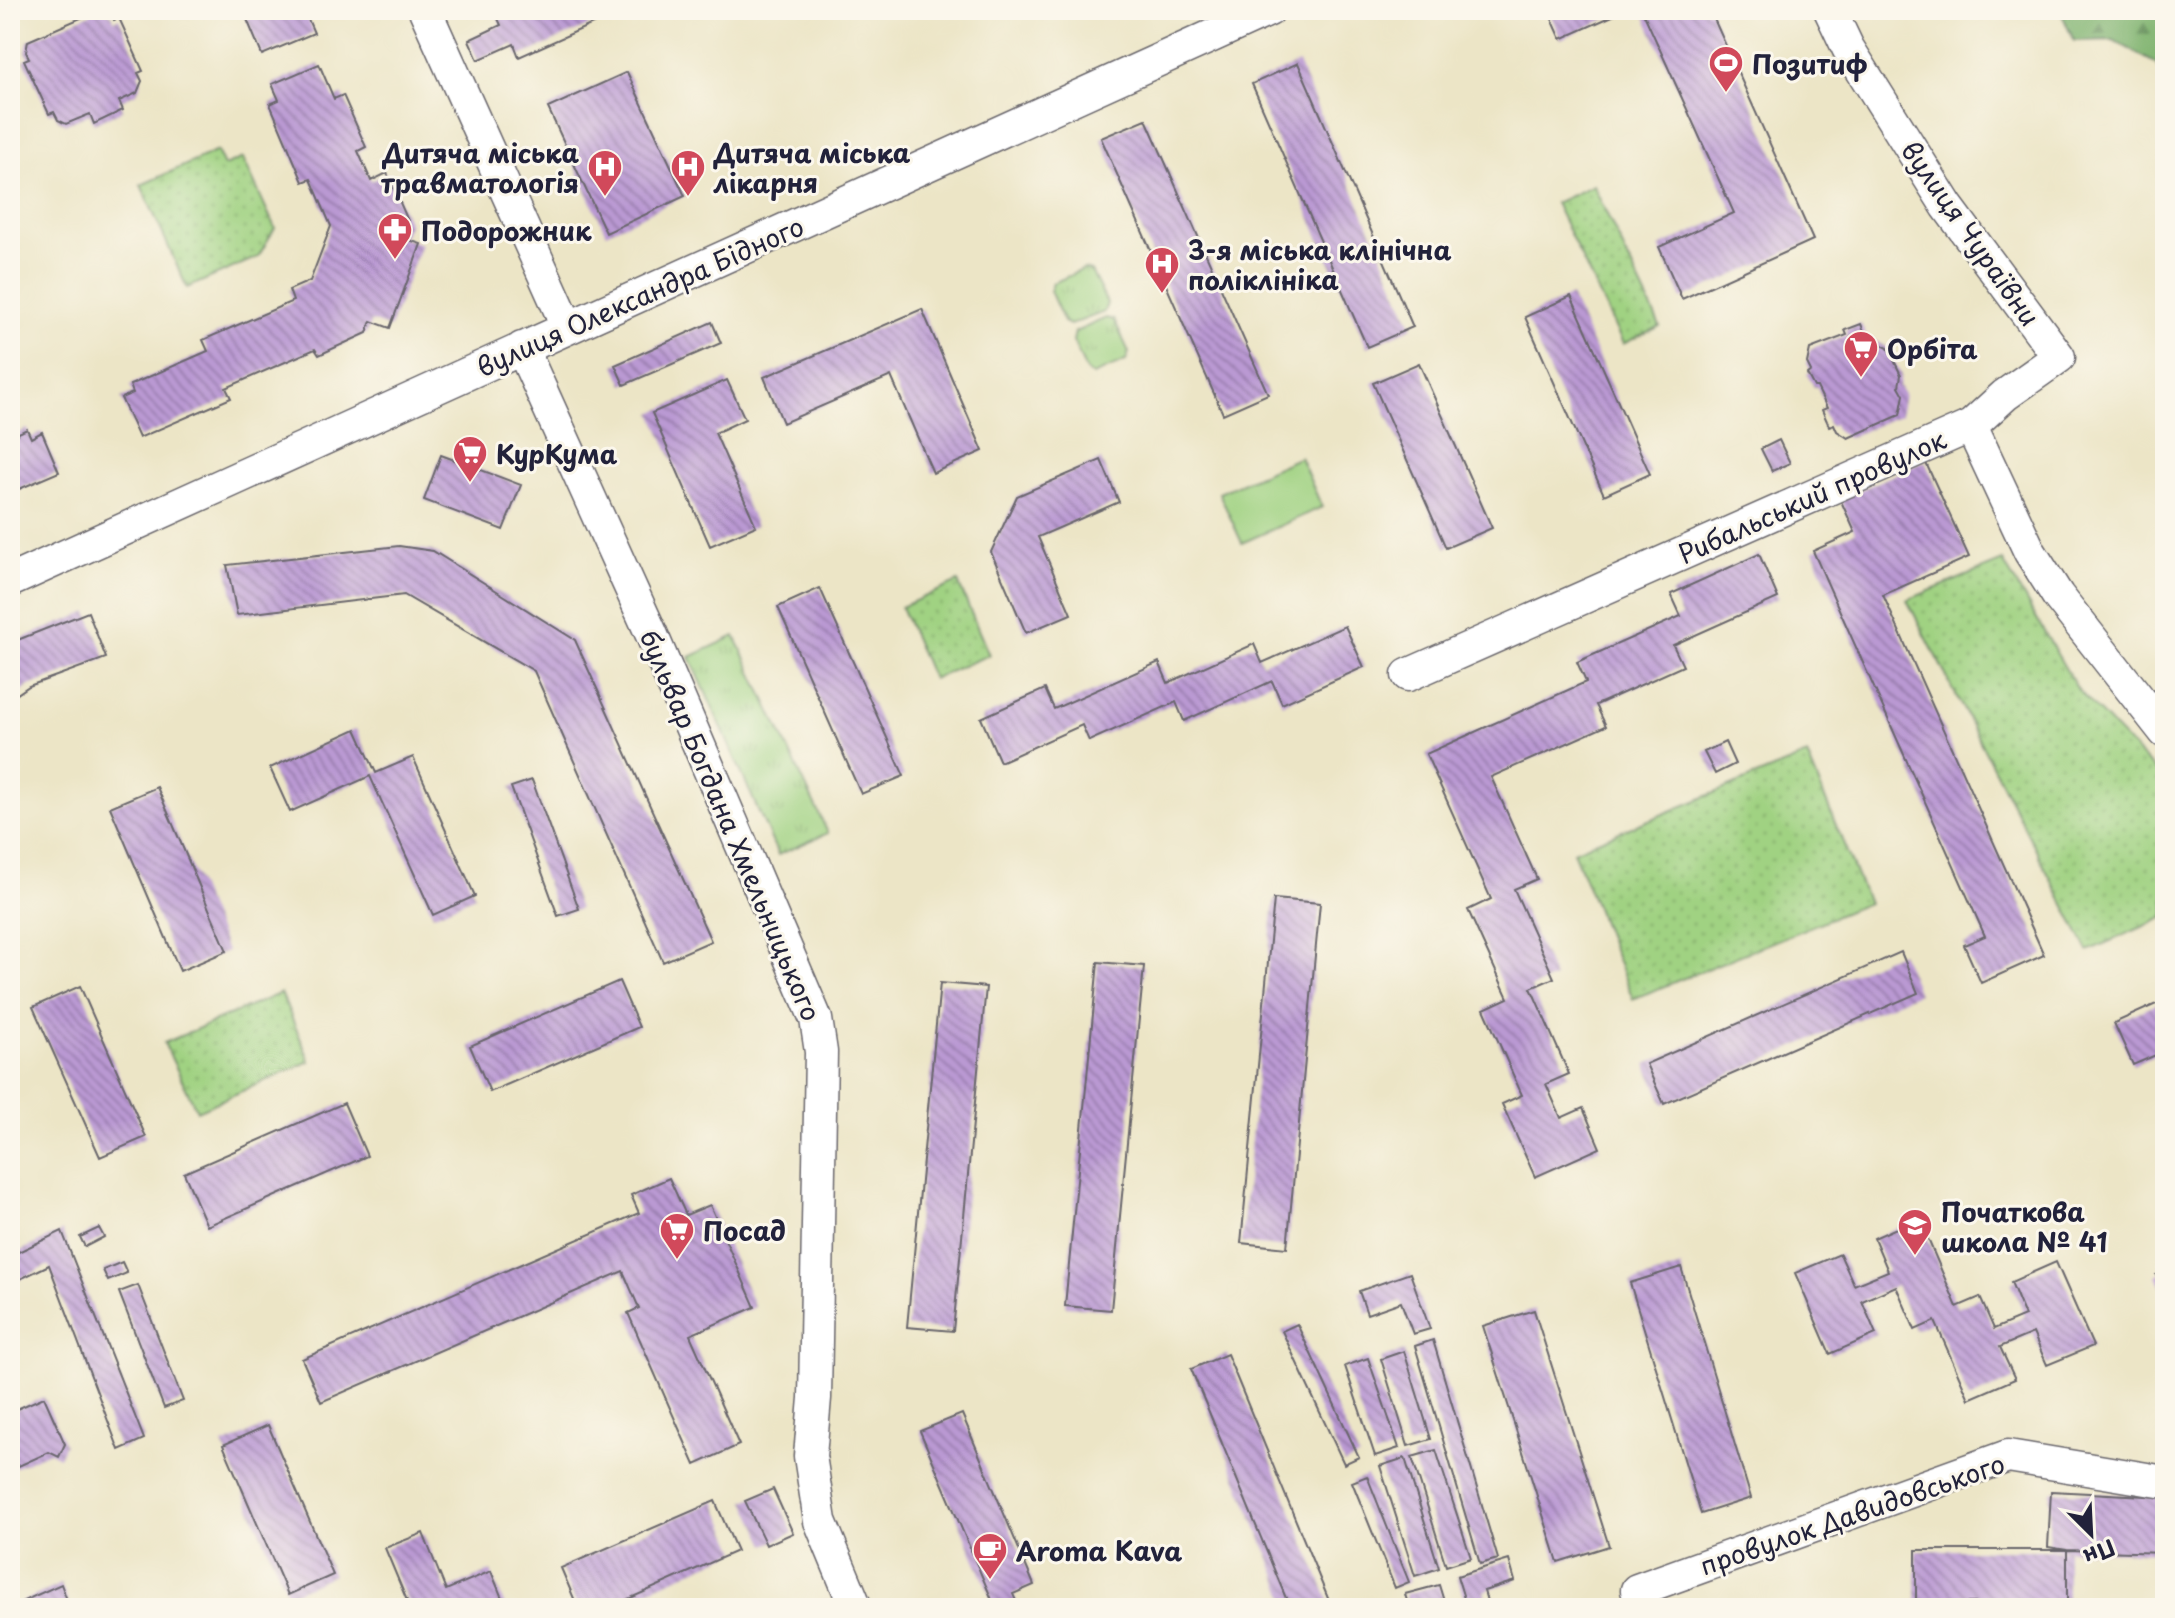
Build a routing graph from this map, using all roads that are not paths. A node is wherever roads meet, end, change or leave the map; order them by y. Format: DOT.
graph roads {
  1 [pos="425,10"];
  2 [pos="1269,10"];
  3 [pos="1830,10"];
  4 [pos="568,328"];
  5 [pos="522,348"];
  6 [pos="1971,426"];
  7 [pos="10,581"];
  8 [pos="1408,675"];
  9 [pos="2165,732"];
  10 [pos="2165,1482"];
  11 [pos="1637,1590"];
  12 [pos="856,1608"];
  1 -- 4 [label="street"];
  2 -- 4 [label="street, вулиця Олександра Бідного"];
  3 -- 6 [label="street, вулиця Чураївни"];
  4 -- 5 [label="street, вулиця Олександра Бідного"];
  5 -- 7 [label="street, вулиця Олександра Бідного"];
  5 -- 12 [label="street, бульвар Богдана Хмельницького"];
  6 -- 8 [label="street, Рибальський провулок"];
  6 -- 9 [label="street, Рибальський провулок"];
  10 -- 11 [label="street, провулок Давидовського"];
}
